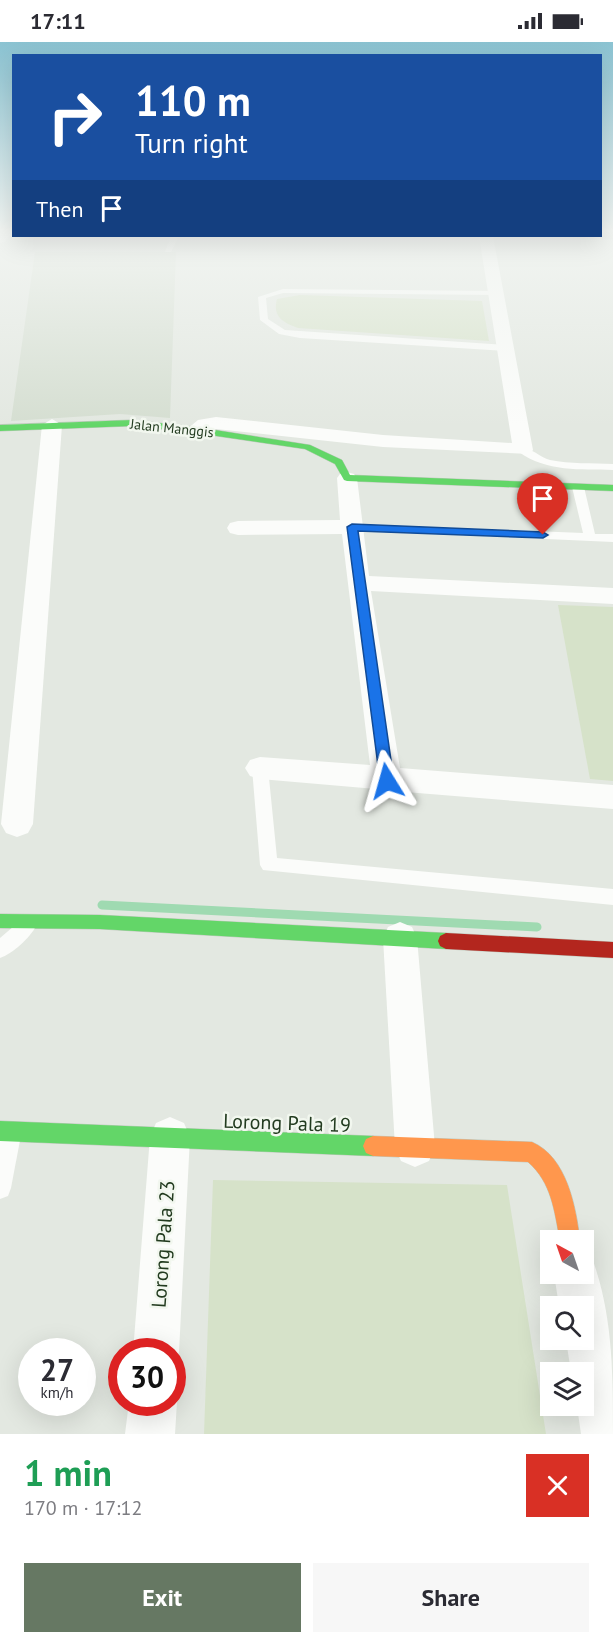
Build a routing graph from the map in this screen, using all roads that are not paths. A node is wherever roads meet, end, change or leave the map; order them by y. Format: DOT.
graph roads {
  1 [pos="266,296"];
  2 [pos="497,296"];
  3 [pos="506,348"];
  4 [pos="52,425"];
  5 [pos="0,428"];
  6 [pos="196,430"];
  7 [pos="523,450"];
  8 [pos="613,467"];
  9 [pos="343,470"];
  10 [pos="578,487"];
  11 [pos="613,488"];
  12 [pos="352,527"];
  13 [pos="238,528"];
  14 [pos="590,537"];
  15 [pos="613,538"];
  16 [pos="358,583"];
  17 [pos="613,596"];
  18 [pos="260,768"];
  19 [pos="387,781"];
  20 [pos="613,797"];
  21 [pos="17,824"];
  22 [pos="613,897"];
  23 [pos="0,921"];
  24 [pos="31,922"];
  25 [pos="400,938"];
  26 [pos="0,950"];
  27 [pos="613,950"];
  28 [pos="5,1131"];
  29 [pos="170,1137"];
  30 [pos="415,1147"];
  31 [pos="0,1188"];
  32 [pos="568,1230"];
  33 [pos="157,1338"];
  34 [pos="591,1350"];
  35 [pos="152,1416"];
  36 [pos="150,1434"];
  37 [pos="606,1434"];
  1 -- 3 [label="lane"];
  2 -- 3 [label="street"];
  3 -- 7 [label="street"];
  4 -- 5 [label="street, Jalan Manggis"];
  4 -- 6 [label="street, Jalan Manggis"];
  4 -- 21 [label="street"];
  6 -- 7 [label="street"];
  6 -- 9 [label="street, Jalan Manggis"];
  7 -- 8 [label="lane"];
  9 -- 10 [label="street"];
  9 -- 12 [label="street"];
  10 -- 11 [label="street"];
  10 -- 14 [label="lane"];
  12 -- 13 [label="street"];
  12 -- 14 [label="lane"];
  12 -- 16 [label="street"];
  14 -- 15 [label="lane"];
  16 -- 17 [label="street"];
  16 -- 19 [label="street"];
  18 -- 19 [label="street"];
  18 -- 22 [label="lane"];
  19 -- 20 [label="street"];
  23 -- 24 [label="street"];
  24 -- 25 [label="street"];
  24 -- 26 [label="lane"];
  25 -- 27 [label="street"];
  25 -- 30 [label="street"];
  28 -- 29 [label="street, Lorong Pala 19"];
  28 -- 31 [label="lane"];
  29 -- 30 [label="street, Lorong Pala 19"];
  29 -- 33 [label="street, Lorong Pala 23"];
  30 -- 32 [label="street, Lorong Pala 19"];
  34 -- 37 [label="street"];
  35 -- 36 [label="street"];
}
